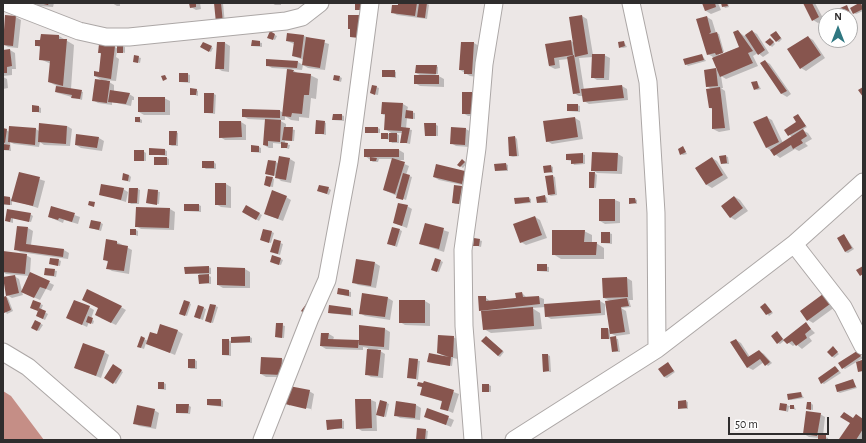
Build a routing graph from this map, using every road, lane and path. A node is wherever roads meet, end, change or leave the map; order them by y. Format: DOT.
graph roads {
  1 [pos="7,3"];
  2 [pos="320,3"];
  3 [pos="370,3"];
  4 [pos="494,3"];
  5 [pos="631,3"];
  6 [pos="863,182"];
  7 [pos="794,244"];
  8 [pos="863,346"];
  9 [pos="657,349"];
  10 [pos="3,352"];
  11 [pos="112,440"];
  12 [pos="262,440"];
  13 [pos="473,440"];
  14 [pos="514,440"];
  1 -- 2 [label="street"];
  3 -- 12 [label="street"];
  4 -- 13 [label="street"];
  5 -- 9 [label="street"];
  6 -- 7 [label="street"];
  7 -- 8 [label="street"];
  7 -- 9 [label="street"];
  9 -- 14 [label="street"];
  10 -- 11 [label="street"];
}
